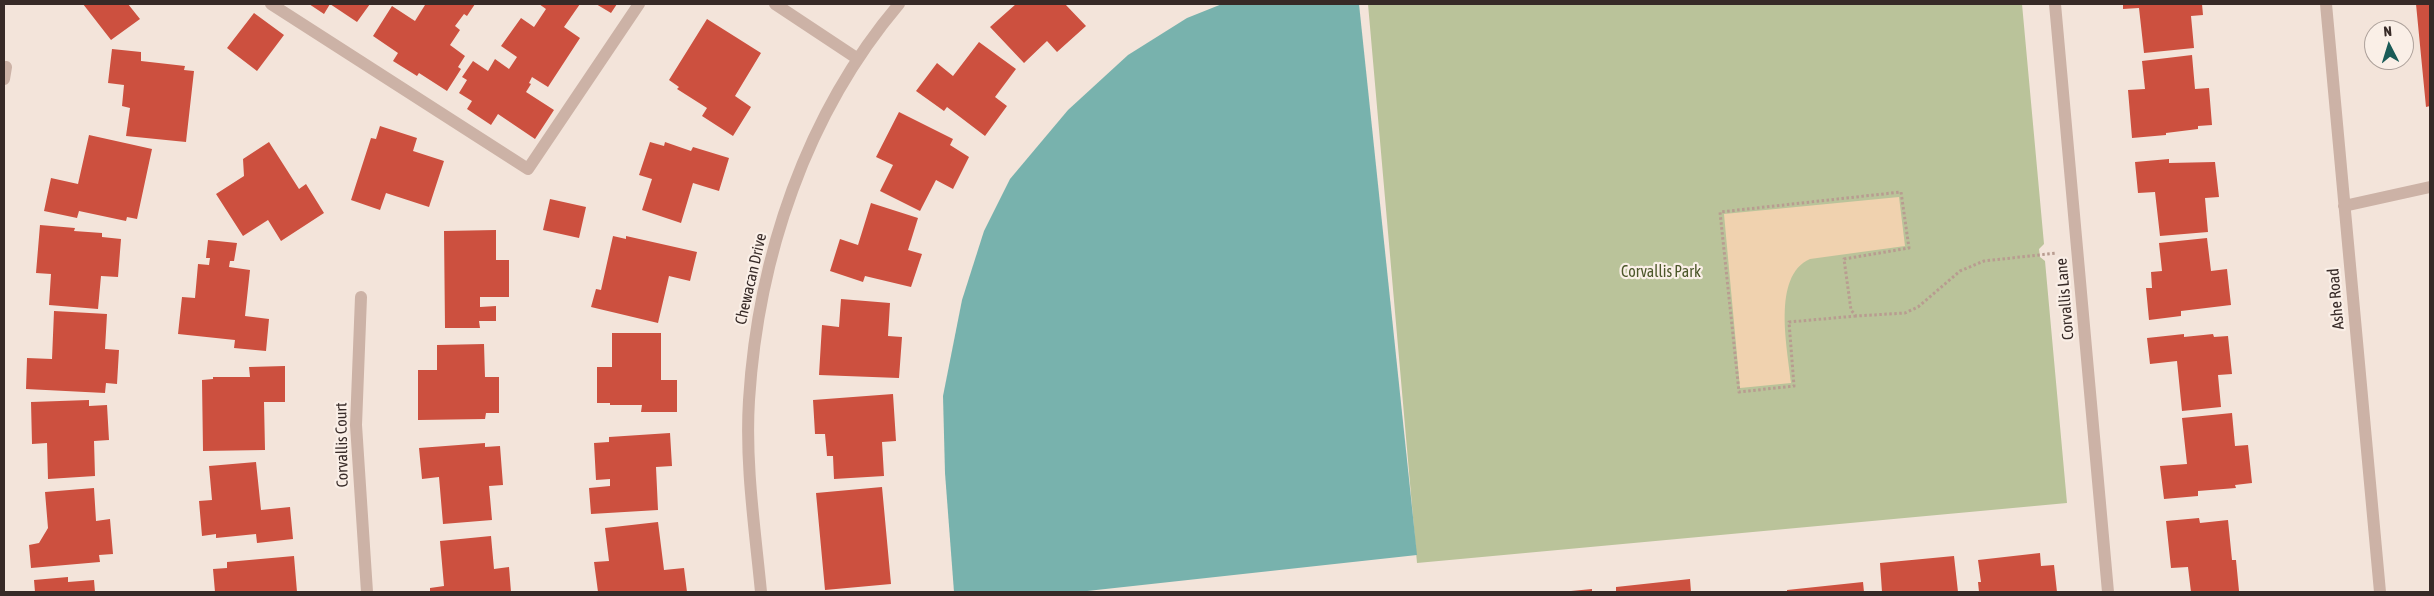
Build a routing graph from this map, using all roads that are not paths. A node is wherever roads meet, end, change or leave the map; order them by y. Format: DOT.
graph roads {
  1 [pos="271,4"];
  2 [pos="639,4"];
  3 [pos="775,4"];
  4 [pos="899,4"];
  5 [pos="2055,4"];
  6 [pos="2326,4"];
  7 [pos="858,59"];
  8 [pos="2430,187"];
  9 [pos="2344,206"];
  10 [pos="361,297"];
  11 [pos="367,592"];
  12 [pos="761,592"];
  13 [pos="2108,592"];
  14 [pos="2380,592"];
  1 -- 2 [label="street"];
  3 -- 7 [label="street"];
  4 -- 7 [label="street, Chewacan Drive"];
  5 -- 13 [label="street, Corvallis Lane"];
  6 -- 9 [label="street, Ashe Road"];
  7 -- 12 [label="street, Chewacan Drive"];
  8 -- 9 [label="street"];
  9 -- 14 [label="street, Ashe Road"];
  10 -- 11 [label="street, Corvallis Court"];
}
